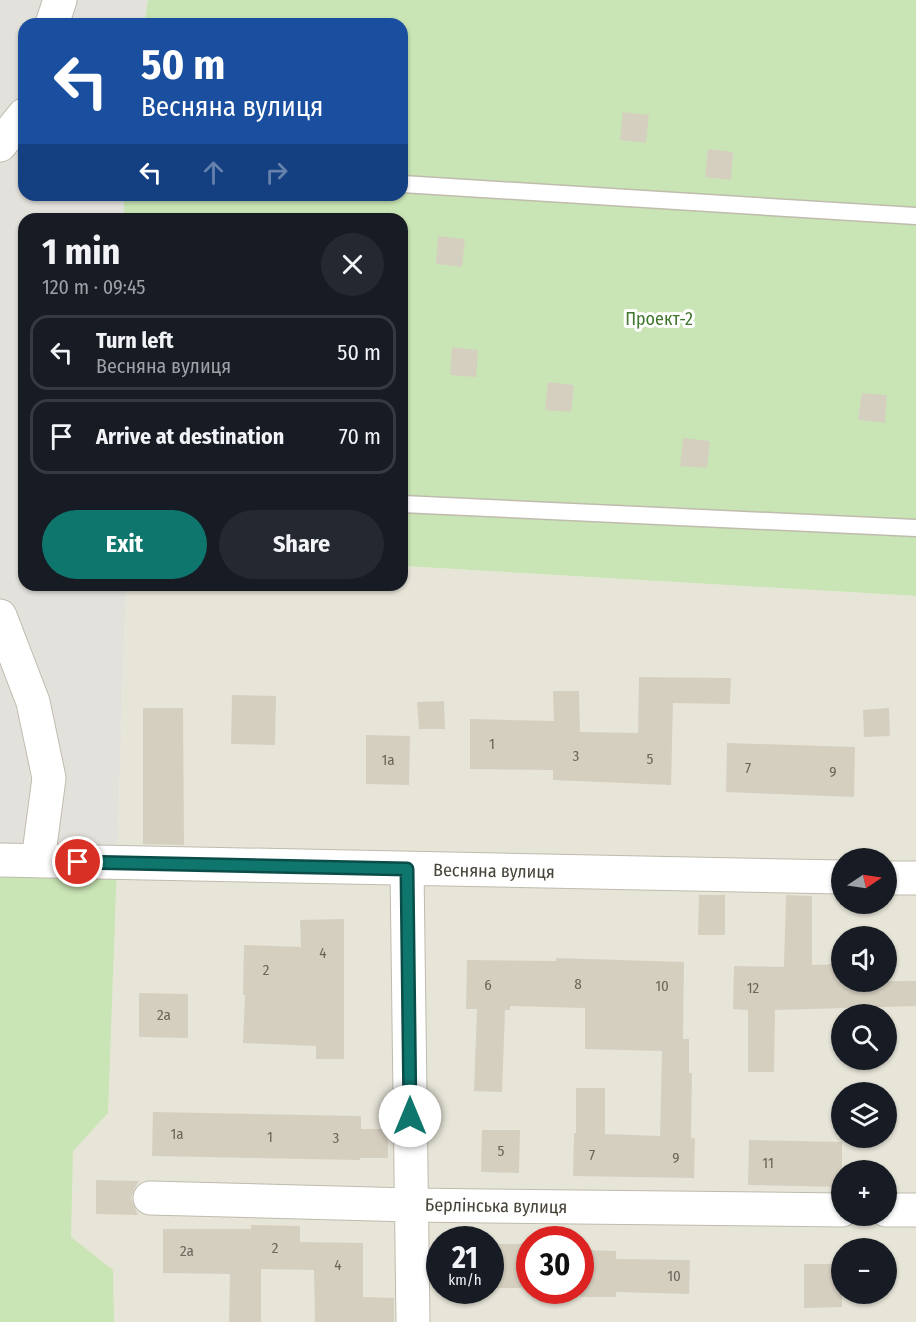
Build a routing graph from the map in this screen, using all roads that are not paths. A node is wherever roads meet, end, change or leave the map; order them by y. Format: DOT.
graph roads {
  1 [pos="60,0"];
  2 [pos="54,18"];
  3 [pos="18,122"];
  4 [pos="0,145"];
  5 [pos="408,184"];
  6 [pos="916,216"];
  7 [pos="408,504"];
  8 [pos="916,528"];
  9 [pos="0,616"];
  10 [pos="0,860"];
  11 [pos="38,861"];
  12 [pos="407,869"];
  13 [pos="831,877"];
  14 [pos="897,878"];
  15 [pos="916,878"];
  16 [pos="150,1198"];
  17 [pos="410,1205"];
  18 [pos="831,1210"];
  19 [pos="897,1210"];
  20 [pos="916,1210"];
  21 [pos="413,1322"];
  1 -- 2 [label="street"];
  3 -- 4 [label="street"];
  5 -- 6 [label="lane"];
  7 -- 8 [label="lane"];
  9 -- 11 [label="street"];
  10 -- 11 [label="street, Весняна вулиця"];
  11 -- 12 [label="street, Весняна вулиця"];
  12 -- 13 [label="street, Весняна вулиця"];
  12 -- 17 [label="street"];
  14 -- 15 [label="street"];
  16 -- 17 [label="street, Берлінська вулиця"];
  17 -- 18 [label="street, Берлінська вулиця"];
  17 -- 21 [label="street"];
  19 -- 20 [label="street"];
}
